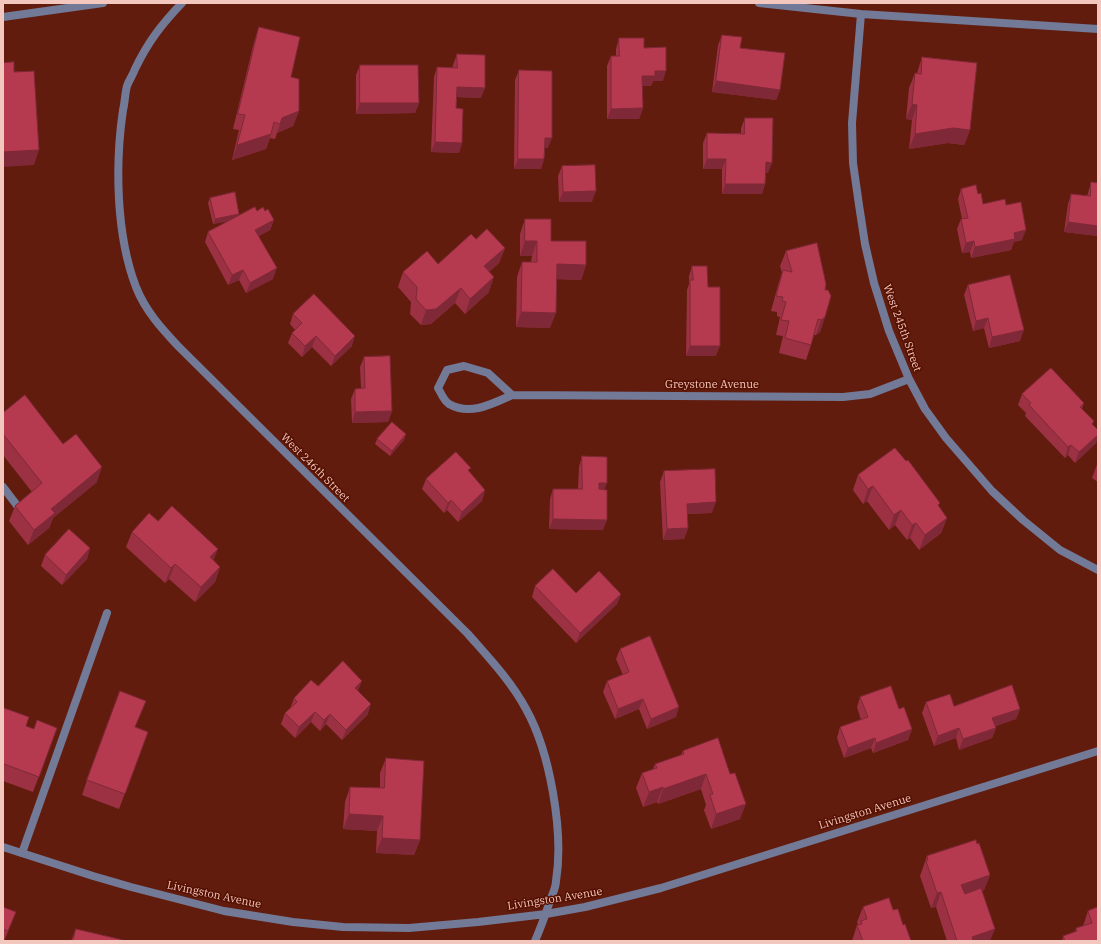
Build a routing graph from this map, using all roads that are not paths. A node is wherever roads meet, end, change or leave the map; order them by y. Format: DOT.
graph roads {
  1 [pos="103,3"];
  2 [pos="182,3"];
  3 [pos="759,3"];
  4 [pos="862,14"];
  5 [pos="3,17"];
  6 [pos="1098,29"];
  7 [pos="909,379"];
  8 [pos="512,394"];
  9 [pos="3,487"];
  10 [pos="19,508"];
  11 [pos="1098,570"];
  12 [pos="107,613"];
  13 [pos="1098,751"];
  14 [pos="3,847"];
  15 [pos="22,853"];
  16 [pos="546,914"];
  17 [pos="535,941"];
  1 -- 5 [label="street"];
  2 -- 16 [label="street, West 246th Street"];
  3 -- 4 [label="street"];
  4 -- 6 [label="street"];
  4 -- 7 [label="street, West 245th Street"];
  7 -- 8 [label="street, Greystone Avenue"];
  7 -- 11 [label="street, West 245th Street"];
  8 -- 8 [label="street, Greystone Avenue"];
  9 -- 10 [label="street"];
  12 -- 15 [label="street"];
  13 -- 16 [label="street, Livingston Avenue"];
  14 -- 15 [label="street, Livingston Avenue"];
  15 -- 16 [label="street, Livingston Avenue"];
  16 -- 17 [label="street, West 246th Street"];
}
